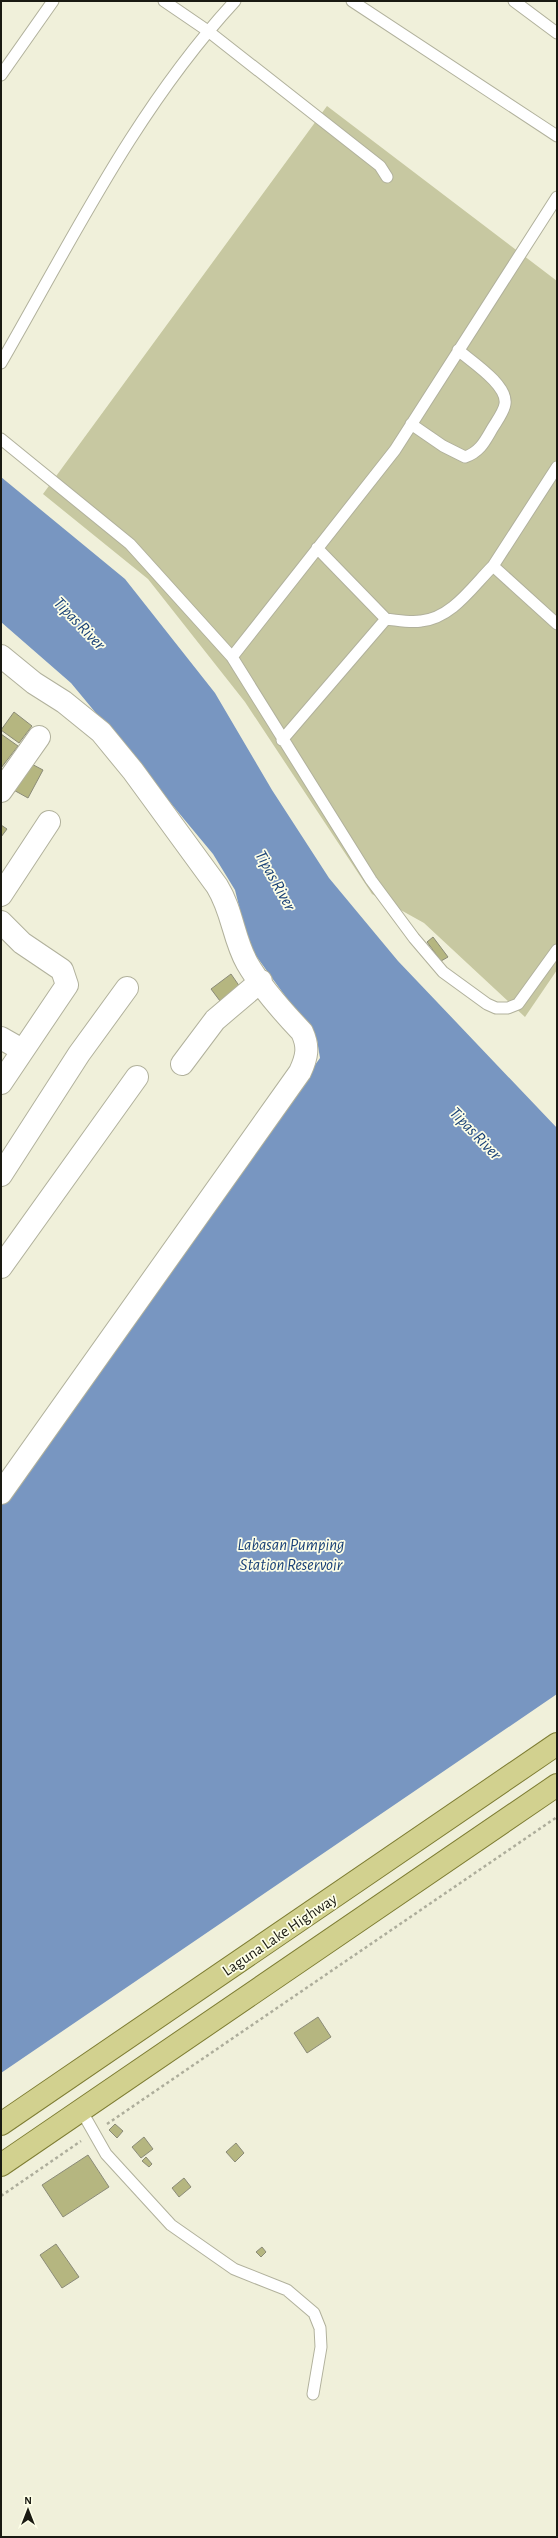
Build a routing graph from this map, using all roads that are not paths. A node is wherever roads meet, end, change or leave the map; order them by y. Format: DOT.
graph roads {
  1 [pos="53,1"];
  2 [pos="164,1"];
  3 [pos="235,1"];
  4 [pos="352,1"];
  5 [pos="514,1"];
  6 [pos="208,31"];
  7 [pos="557,33"];
  8 [pos="1,75"];
  9 [pos="557,136"];
  10 [pos="387,177"];
  11 [pos="557,197"];
  12 [pos="458,350"];
  13 [pos="1,363"];
  14 [pos="411,424"];
  15 [pos="1,439"];
  16 [pos="557,467"];
  17 [pos="317,548"];
  18 [pos="493,566"];
  19 [pos="386,619"];
  20 [pos="557,624"];
  21 [pos="1,656"];
  22 [pos="232,657"];
  23 [pos="38,737"];
  24 [pos="282,740"];
  25 [pos="1,791"];
  26 [pos="49,822"];
  27 [pos="1,895"];
  28 [pos="1,922"];
  29 [pos="557,950"];
  30 [pos="261,981"];
  31 [pos="127,988"];
  32 [pos="1,1038"];
  33 [pos="22,1050"];
  34 [pos="182,1064"];
  35 [pos="137,1077"];
  36 [pos="1,1083"];
  37 [pos="1,1174"];
  38 [pos="1,1268"];
  39 [pos="1,1493"];
  40 [pos="557,1744"];
  41 [pos="557,1785"];
  42 [pos="259,1947"];
  43 [pos="279,1975"];
  44 [pos="81,2110"];
  45 [pos="1,2124"];
  46 [pos="1,2165"];
  47 [pos="313,2394"];
  1 -- 8 [label="lane"];
  2 -- 6 [label="lane"];
  3 -- 6 [label="lane"];
  4 -- 9 [label="lane"];
  5 -- 7 [label="lane"];
  6 -- 10 [label="lane"];
  6 -- 13 [label="lane"];
  11 -- 12 [label="lane"];
  12 -- 14 [label="lane"];
  12 -- 14 [label="lane"];
  14 -- 17 [label="lane"];
  15 -- 22 [label="lane"];
  16 -- 18 [label="lane"];
  17 -- 19 [label="lane"];
  17 -- 22 [label="lane"];
  18 -- 19 [label="lane"];
  18 -- 20 [label="lane"];
  19 -- 24 [label="lane"];
  21 -- 30 [label="street"];
  22 -- 24 [label="lane"];
  23 -- 25 [label="street"];
  24 -- 29 [label="lane"];
  26 -- 27 [label="street"];
  28 -- 33 [label="street"];
  30 -- 34 [label="street"];
  30 -- 39 [label="street"];
  31 -- 37 [label="street"];
  32 -- 33 [label="street"];
  33 -- 36 [label="street"];
  35 -- 38 [label="street"];
  40 -- 42 [label="main road, Laguna Lake Highway"];
  41 -- 43 [label="main road, Laguna Lake Highway"];
  42 -- 43 [label="main road"];
  42 -- 45 [label="main road, Laguna Lake Highway"];
  43 -- 44 [label="main road, Laguna Lake Highway"];
  44 -- 46 [label="main road, Laguna Lake Highway"];
  44 -- 47 [label="lane"];
}
